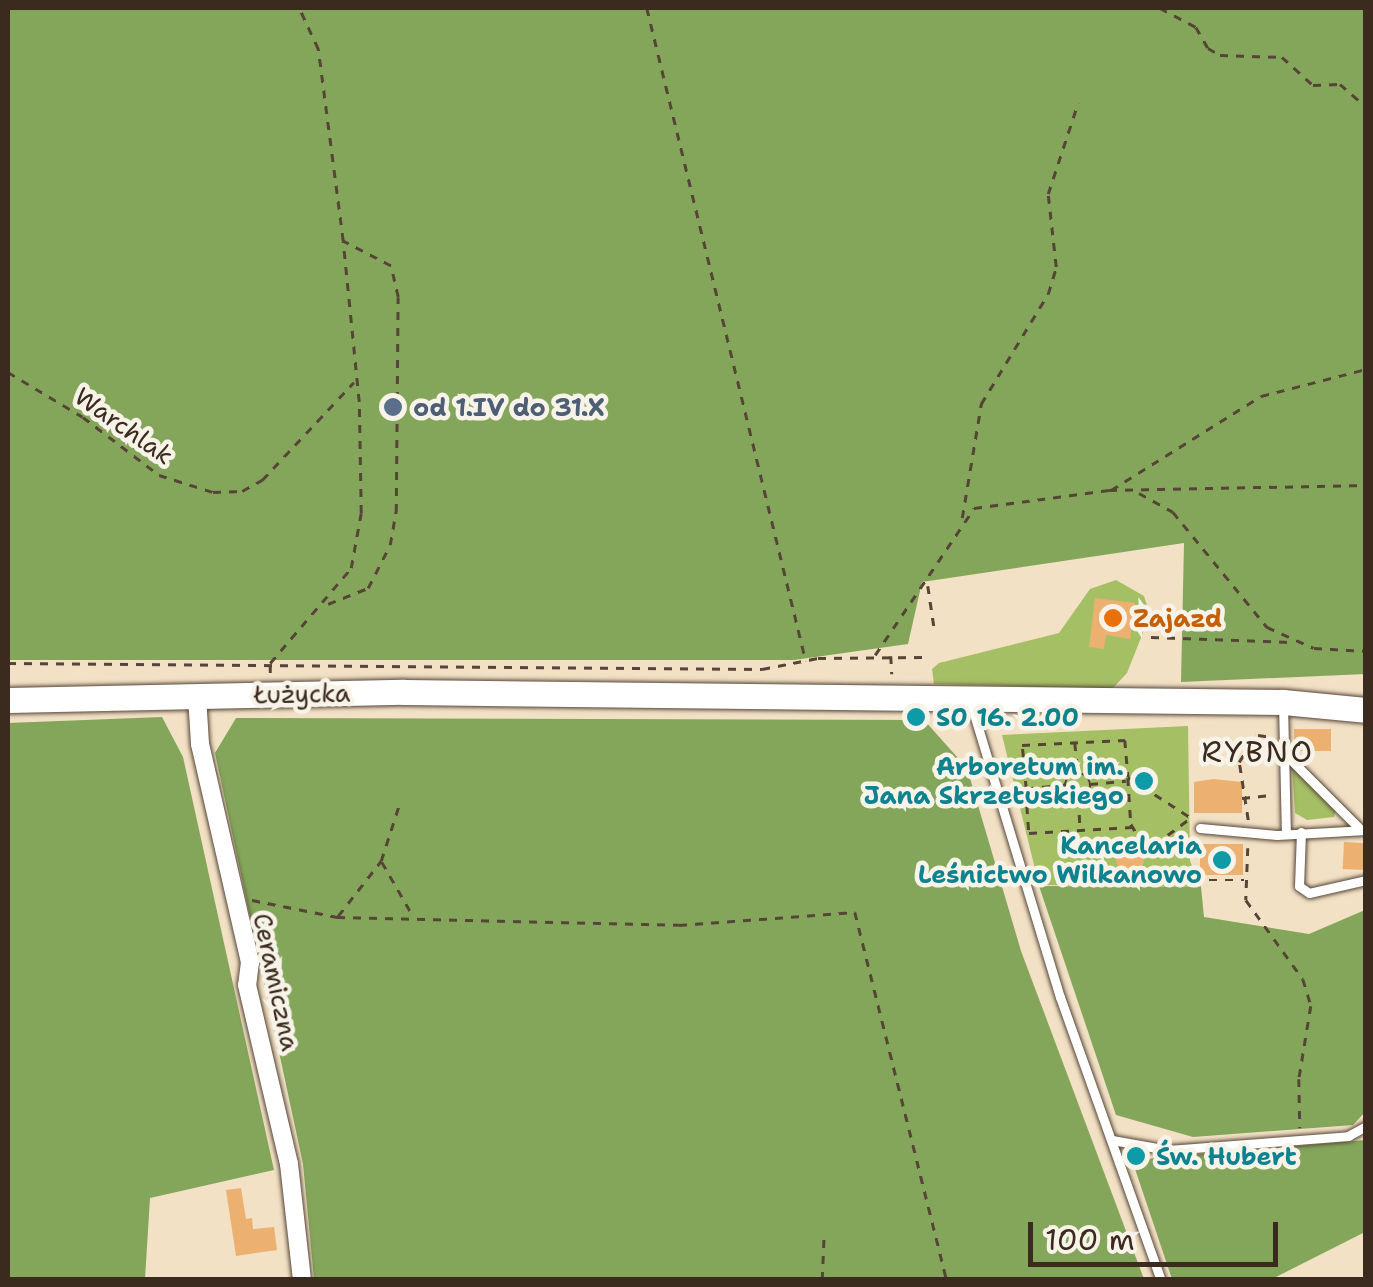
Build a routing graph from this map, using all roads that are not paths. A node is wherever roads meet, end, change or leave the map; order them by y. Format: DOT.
graph roads {
  1 [pos="1366,694"];
  2 [pos="196,696"];
  3 [pos="970,698"];
  4 [pos="8,700"];
  5 [pos="1283,702"];
  6 [pos="1366,710"];
  7 [pos="1286,755"];
  8 [pos="1200,828"];
  9 [pos="1363,830"];
  10 [pos="1300,832"];
  11 [pos="1286,834"];
  12 [pos="1366,880"];
  13 [pos="1366,1126"];
  14 [pos="1112,1140"];
  15 [pos="302,1280"];
  16 [pos="1161,1280"];
  1 -- 5 [label="main road"];
  2 -- 3 [label="main road, Łużycka"];
  2 -- 4 [label="main road, Łużycka"];
  2 -- 15 [label="street, Ceramiczna"];
  3 -- 5 [label="main road, Łużycka"];
  3 -- 14 [label="lane"];
  5 -- 6 [label="main road"];
  5 -- 7 [label="lane"];
  7 -- 9 [label="lane"];
  7 -- 11 [label="lane"];
  8 -- 11 [label="lane"];
  9 -- 10 [label="lane"];
  10 -- 11 [label="lane"];
  10 -- 12 [label="lane"];
  13 -- 14 [label="lane"];
  14 -- 16 [label="lane"];
}
